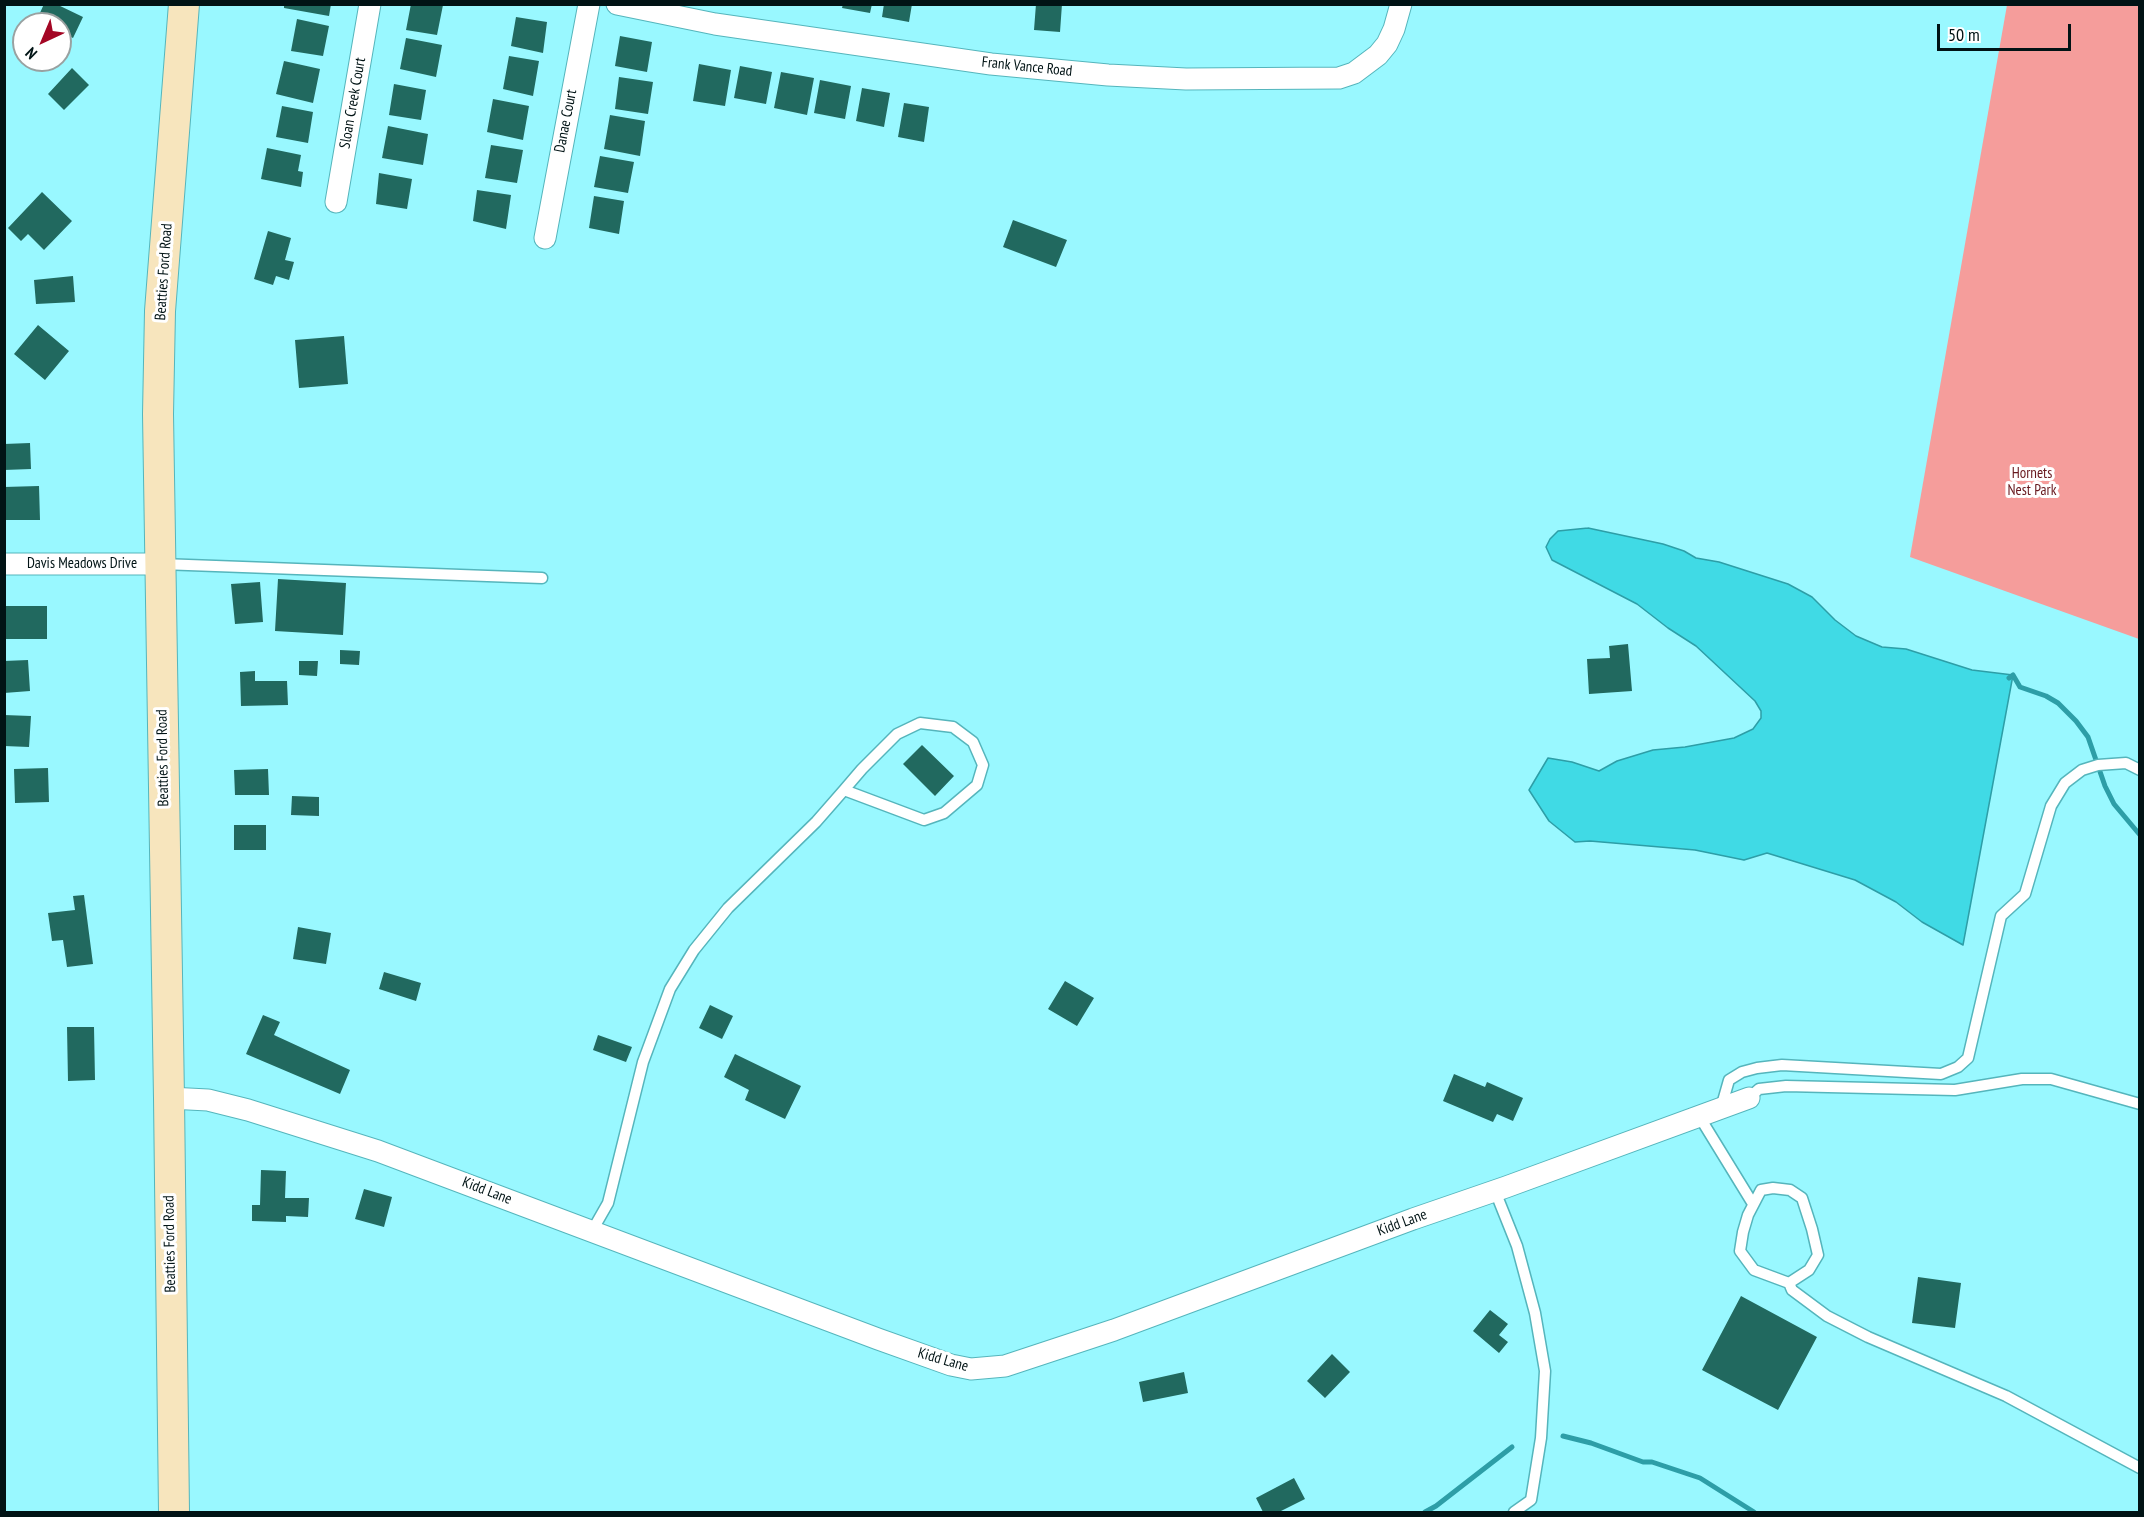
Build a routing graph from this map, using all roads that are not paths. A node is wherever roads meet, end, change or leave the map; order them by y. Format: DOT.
graph roads {
  1 [pos="184,4"];
  2 [pos="370,4"];
  3 [pos="589,4"];
  4 [pos="617,4"];
  5 [pos="1401,4"];
  6 [pos="716,14"];
  7 [pos="336,202"];
  8 [pos="545,238"];
  9 [pos="4,564"];
  10 [pos="159,564"];
  11 [pos="542,578"];
  12 [pos="2139,770"];
  13 [pos="844,790"];
  14 [pos="170,1098"];
  15 [pos="1749,1098"];
  16 [pos="2139,1104"];
  17 [pos="1721,1108"];
  18 [pos="1699,1116"];
  19 [pos="1495,1191"];
  20 [pos="1753,1204"];
  21 [pos="592,1231"];
  22 [pos="1789,1283"];
  23 [pos="2139,1468"];
  24 [pos="174,1512"];
  25 [pos="1514,1512"];
  1 -- 10 [label="main road, Beatties Ford Road"];
  2 -- 7 [label="street, Sloan Creek Court"];
  3 -- 8 [label="street, Danae Court"];
  4 -- 6 [label="street, Frank Vance Road"];
  5 -- 6 [label="street, Frank Vance Road"];
  9 -- 10 [label="street, Davis Meadows Drive"];
  10 -- 11 [label="lane"];
  10 -- 14 [label="main road, Beatties Ford Road"];
  12 -- 17 [label="lane"];
  13 -- 13 [label="lane"];
  13 -- 21 [label="lane"];
  14 -- 21 [label="street, Kidd Lane"];
  14 -- 24 [label="main road, Beatties Ford Road"];
  15 -- 16 [label="lane"];
  15 -- 17 [label="street, Kidd Lane"];
  17 -- 18 [label="street, Kidd Lane"];
  18 -- 19 [label="street, Kidd Lane"];
  18 -- 20 [label="lane"];
  19 -- 21 [label="street, Kidd Lane"];
  19 -- 25 [label="lane"];
  20 -- 22 [label="lane"];
  20 -- 22 [label="lane"];
  22 -- 23 [label="lane"];
}
